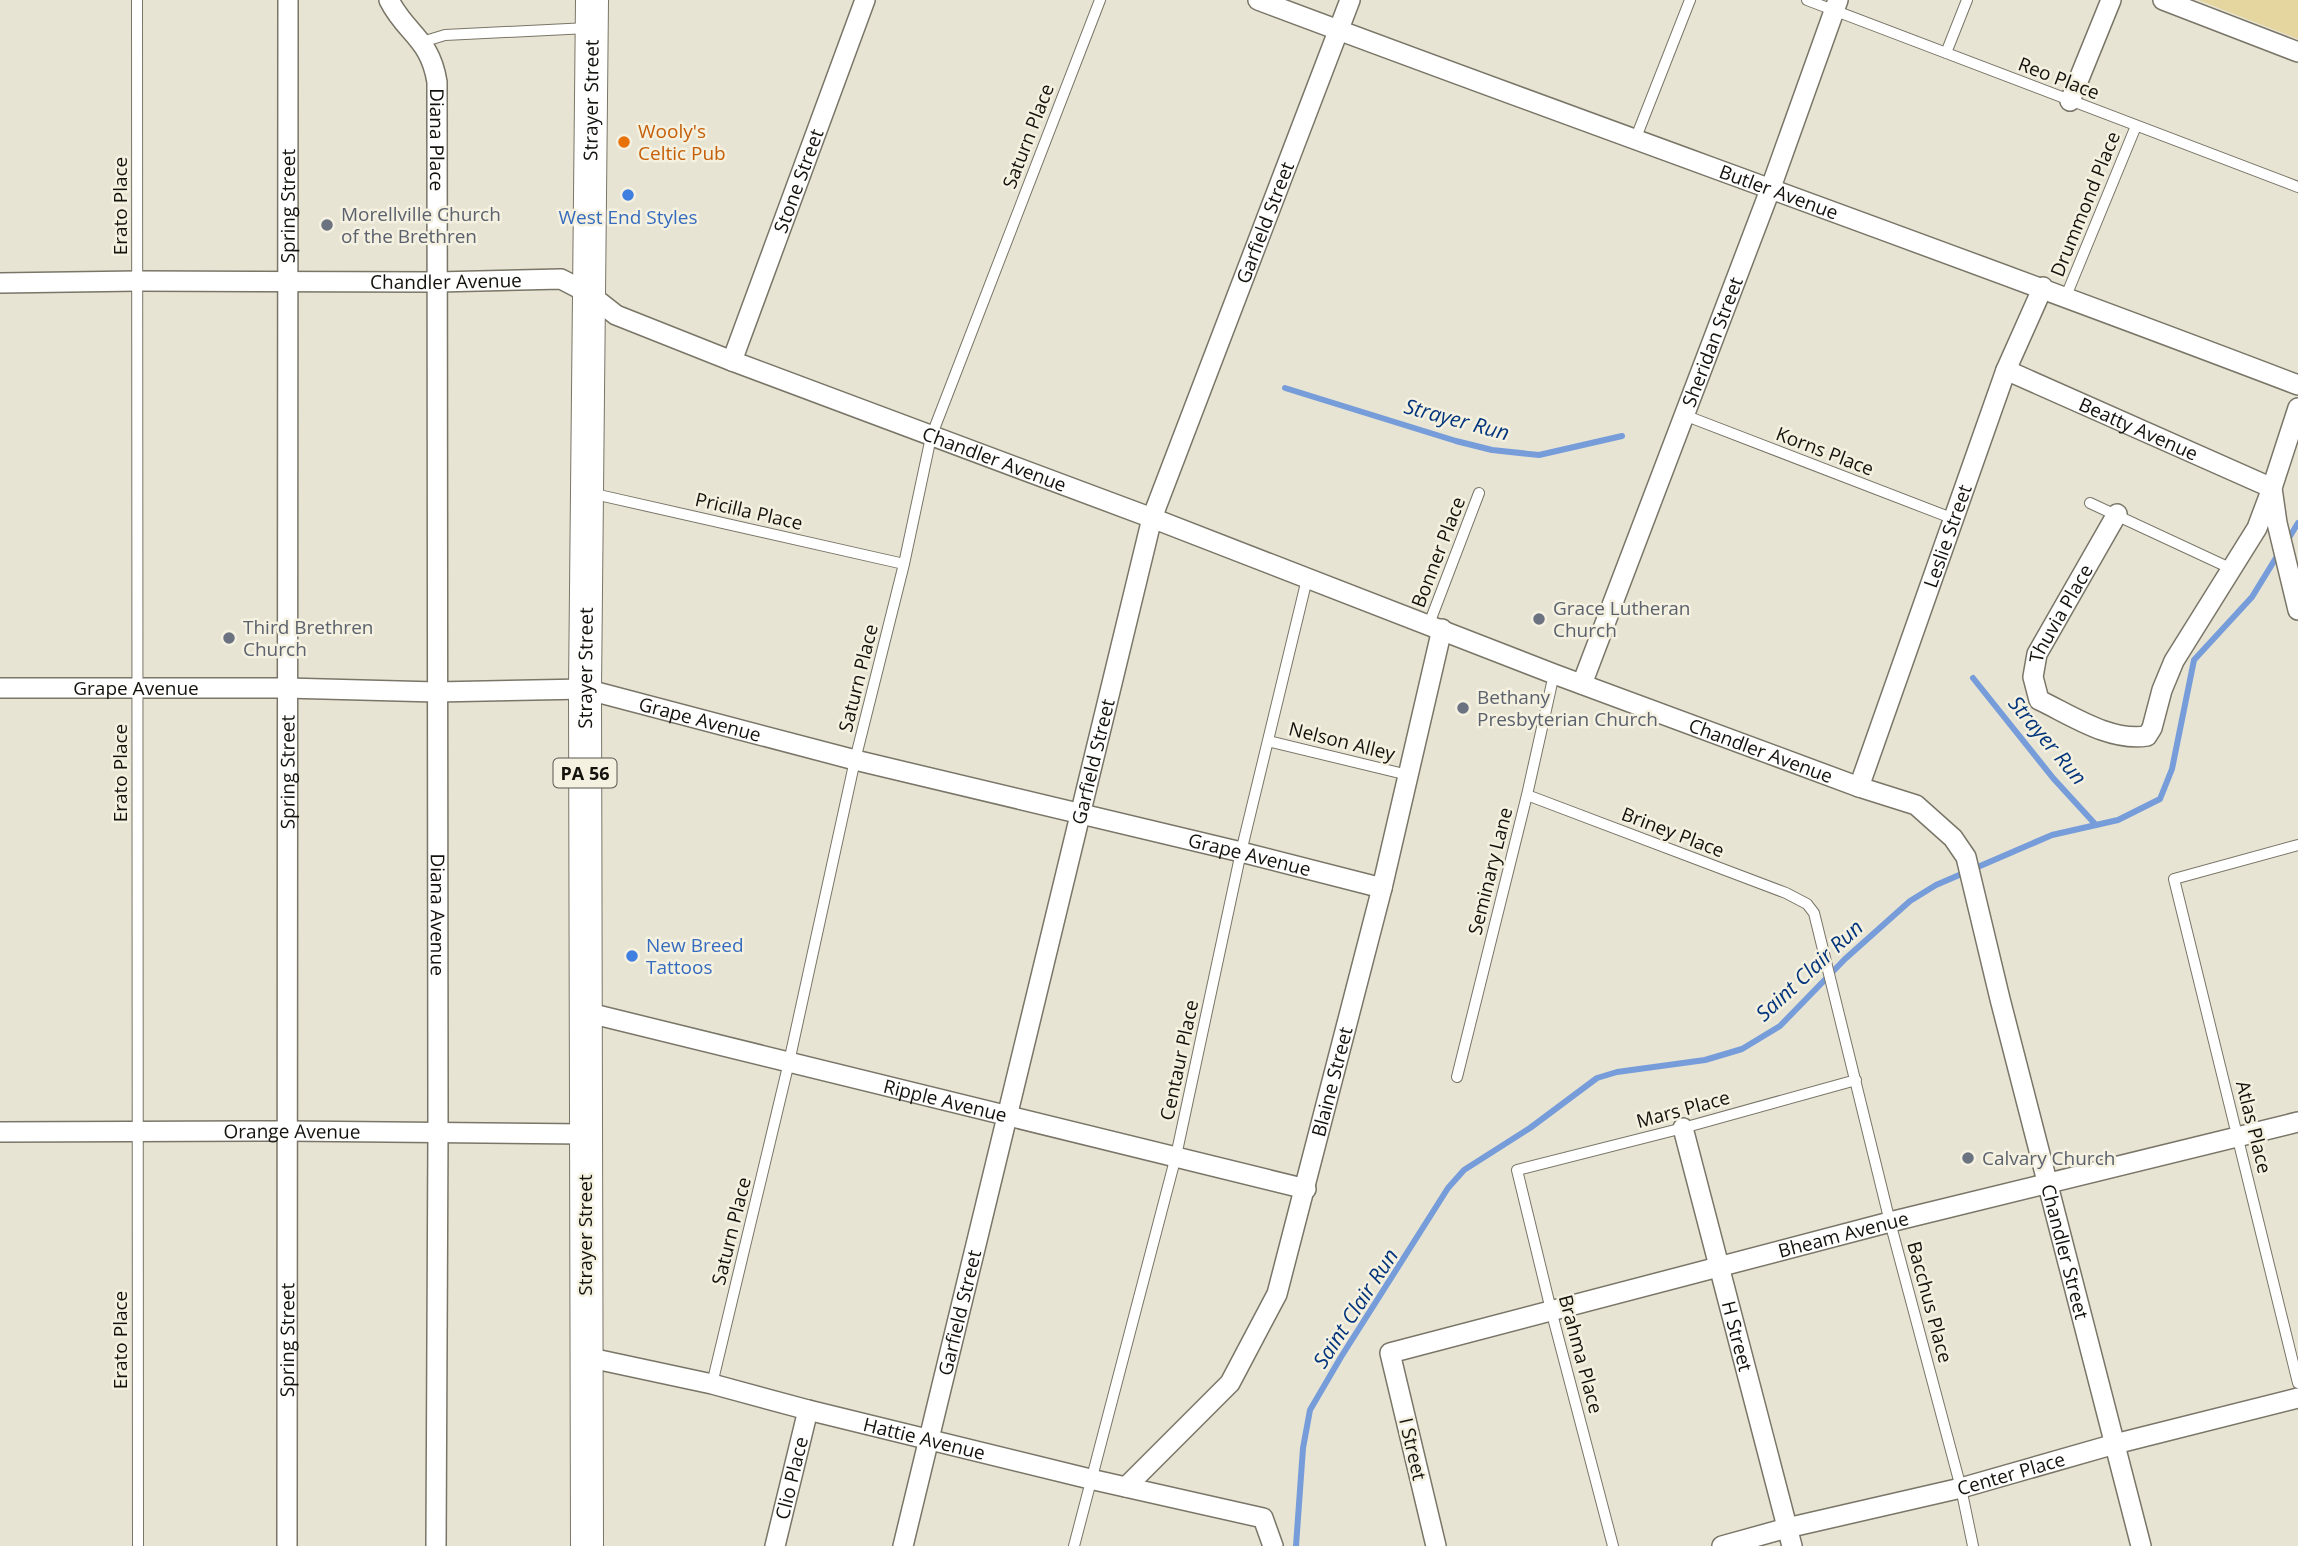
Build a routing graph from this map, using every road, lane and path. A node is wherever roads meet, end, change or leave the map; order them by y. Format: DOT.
graph roads {
  1 [pos="137,0"];
  2 [pos="288,0"];
  3 [pos="389,0"];
  4 [pos="865,0"];
  5 [pos="1100,0"];
  6 [pos="1258,0"];
  7 [pos="1350,0"];
  8 [pos="1690,0"];
  9 [pos="1807,0"];
  10 [pos="1967,0"];
  11 [pos="2111,0"];
  12 [pos="2163,0"];
  13 [pos="1836,5"];
  14 [pos="592,14"];
  15 [pos="1338,30"];
  16 [pos="422,42"];
  17 [pos="2298,52"];
  18 [pos="1945,53"];
  19 [pos="2070,101"];
  20 [pos="2136,126"];
  21 [pos="1635,140"];
  22 [pos="2298,187"];
  23 [pos="1770,190"];
  24 [pos="138,281"];
  25 [pos="287,281"];
  26 [pos="438,282"];
  27 [pos="0,283"];
  28 [pos="2043,287"];
  29 [pos="588,293"];
  30 [pos="2066,296"];
  31 [pos="732,361"];
  32 [pos="2006,370"];
  33 [pos="2298,385"];
  34 [pos="2298,408"];
  35 [pos="1684,415"];
  36 [pos="931,437"];
  37 [pos="2272,488"];
  38 [pos="586,492"];
  39 [pos="1479,493"];
  40 [pos="2091,503"];
  41 [pos="2117,514"];
  42 [pos="1153,518"];
  43 [pos="1954,519"];
  44 [pos="904,564"];
  45 [pos="2291,566"];
  46 [pos="2232,569"];
  47 [pos="1307,579"];
  48 [pos="2298,610"];
  49 [pos="1435,626"];
  50 [pos="1553,674"];
  51 [pos="1582,684"];
  52 [pos="0,688"];
  53 [pos="286,688"];
  54 [pos="138,689"];
  55 [pos="585,689"];
  56 [pos="436,692"];
  57 [pos="1268,741"];
  58 [pos="855,760"];
  59 [pos="1408,775"];
  60 [pos="1859,787"];
  61 [pos="1527,795"];
  62 [pos="1082,814"];
  63 [pos="1953,838"];
  64 [pos="2298,845"];
  65 [pos="1241,852"];
  66 [pos="1382,888"];
  67 [pos="1807,904"];
  68 [pos="585,1012"];
  69 [pos="789,1062"];
  70 [pos="1457,1077"];
  71 [pos="1856,1080"];
  72 [pos="1006,1115"];
  73 [pos="2298,1122"];
  74 [pos="1683,1128"];
  75 [pos="137,1131"];
  76 [pos="288,1131"];
  77 [pos="0,1132"];
  78 [pos="438,1133"];
  79 [pos="585,1134"];
  80 [pos="2238,1136"];
  81 [pos="1176,1156"];
  82 [pos="1517,1170"];
  83 [pos="2049,1185"];
  84 [pos="1306,1189"];
  85 [pos="1890,1222"];
  86 [pos="1720,1267"];
  87 [pos="1551,1310"];
  88 [pos="1390,1353"];
  89 [pos="586,1357"];
  90 [pos="2298,1383"];
  91 [pos="712,1384"];
  92 [pos="2298,1398"];
  93 [pos="808,1410"];
  94 [pos="929,1439"];
  95 [pos="2115,1444"];
  96 [pos="1090,1479"];
  97 [pos="1126,1487"];
  98 [pos="1961,1488"];
  99 [pos="1789,1537"];
  100 [pos="138,1546"];
  101 [pos="287,1546"];
  102 [pos="436,1546"];
  103 [pos="587,1546"];
  104 [pos="775,1546"];
  105 [pos="903,1546"];
  106 [pos="1073,1546"];
  107 [pos="1273,1546"];
  108 [pos="1436,1546"];
  109 [pos="1613,1546"];
  110 [pos="1722,1546"];
  111 [pos="1973,1546"];
  112 [pos="2141,1546"];
  1 -- 24 [label="lane, Erato Place"];
  2 -- 25 [label="street, Spring Street"];
  3 -- 16 [label="street"];
  4 -- 31 [label="street, Stone Street"];
  5 -- 36 [label="lane, Saturn Place"];
  6 -- 15 [label="street, Butler Avenue"];
  7 -- 15 [label="street, Garfield Street"];
  8 -- 21 [label="lane"];
  9 -- 13 [label="lane, Reo Place"];
  10 -- 18 [label="lane"];
  11 -- 19 [label="street"];
  12 -- 17 [label="street"];
  13 -- 18 [label="lane, Reo Place"];
  13 -- 23 [label="street, Sheridan Street"];
  14 -- 16 [label="lane"];
  14 -- 29 [label="highway, Strayer Street / PA 56"];
  15 -- 21 [label="street, Butler Avenue"];
  15 -- 42 [label="street, Garfield Street"];
  16 -- 26 [label="street, Diana Place"];
  18 -- 19 [label="lane, Reo Place"];
  19 -- 20 [label="lane, Reo Place"];
  20 -- 22 [label="lane, Reo Place"];
  20 -- 30 [label="lane, Drummond Place"];
  21 -- 23 [label="street, Butler Avenue"];
  23 -- 28 [label="street, Butler Avenue"];
  23 -- 35 [label="street, Sheridan Street"];
  24 -- 25 [label="street, Chandler Avenue"];
  24 -- 27 [label="street, Chandler Avenue"];
  24 -- 54 [label="lane, Erato Place"];
  25 -- 26 [label="street, Chandler Avenue"];
  25 -- 53 [label="street, Spring Street"];
  26 -- 29 [label="street, Chandler Avenue"];
  26 -- 56 [label="street, Diana Avenue"];
  28 -- 30 [label="street, Butler Avenue"];
  28 -- 32 [label="street, Leslie Street"];
  29 -- 31 [label="street, Chandler Avenue"];
  29 -- 38 [label="highway, Strayer Street / PA 56"];
  30 -- 33 [label="street, Butler Avenue"];
  31 -- 36 [label="street, Chandler Avenue"];
  32 -- 37 [label="street, Beatty Avenue"];
  32 -- 43 [label="street, Leslie Street"];
  34 -- 37 [label="street"];
  35 -- 43 [label="lane, Korns Place"];
  35 -- 51 [label="street, Sheridan Street"];
  36 -- 42 [label="street, Chandler Avenue"];
  36 -- 44 [label="lane, Saturn Place"];
  37 -- 45 [label="street"];
  37 -- 46 [label="street"];
  38 -- 44 [label="lane, Pricilla Place"];
  38 -- 55 [label="highway, Strayer Street / PA 56"];
  39 -- 49 [label="lane, Bonner Place"];
  40 -- 41 [label="lane"];
  41 -- 46 [label="lane"];
  41 -- 46 [label="street, Thuvia Place"];
  42 -- 47 [label="street, Chandler Avenue"];
  42 -- 62 [label="street, Garfield Street"];
  43 -- 60 [label="street, Leslie Street"];
  44 -- 58 [label="lane, Saturn Place"];
  45 -- 48 [label="street"];
  47 -- 49 [label="street, Chandler Avenue"];
  47 -- 57 [label="lane, Centaur Place"];
  49 -- 50 [label="street, Chandler Avenue"];
  49 -- 59 [label="street, Blaine Street"];
  50 -- 51 [label="street, Chandler Avenue"];
  50 -- 61 [label="lane, Seminary Lane"];
  51 -- 60 [label="street, Chandler Avenue"];
  52 -- 54 [label="street, Grape Avenue"];
  53 -- 54 [label="street, Grape Avenue"];
  53 -- 56 [label="street, Grape Avenue"];
  53 -- 76 [label="street, Spring Street"];
  54 -- 75 [label="lane, Erato Place"];
  55 -- 56 [label="street, Grape Avenue"];
  55 -- 58 [label="street, Grape Avenue"];
  55 -- 68 [label="highway, Strayer Street / PA 56"];
  56 -- 78 [label="street, Diana Avenue"];
  57 -- 59 [label="lane, Nelson Alley"];
  57 -- 65 [label="lane, Centaur Place"];
  58 -- 62 [label="street, Grape Avenue"];
  58 -- 69 [label="lane, Saturn Place"];
  59 -- 66 [label="street, Blaine Street"];
  60 -- 63 [label="street, Chandler Avenue"];
  61 -- 67 [label="lane, Briney Place"];
  61 -- 70 [label="lane, Seminary Lane"];
  62 -- 65 [label="street, Grape Avenue"];
  62 -- 72 [label="street, Garfield Street"];
  63 -- 83 [label="street, Chandler Street"];
  64 -- 80 [label="lane, Atlas Place"];
  65 -- 66 [label="street, Grape Avenue"];
  65 -- 81 [label="lane, Centaur Place"];
  66 -- 84 [label="street, Blaine Street"];
  67 -- 71 [label="lane, Bacchus Place"];
  68 -- 69 [label="street, Ripple Avenue"];
  68 -- 79 [label="highway, Strayer Street / PA 56"];
  69 -- 72 [label="street, Ripple Avenue"];
  69 -- 91 [label="lane, Saturn Place"];
  71 -- 74 [label="lane, Mars Place"];
  71 -- 85 [label="lane, Bacchus Place"];
  72 -- 81 [label="street, Ripple Avenue"];
  72 -- 94 [label="street, Garfield Street"];
  73 -- 80 [label="street, Bheam Avenue"];
  74 -- 82 [label="lane, Mars Place"];
  74 -- 86 [label="street, H Street"];
  75 -- 76 [label="street, Orange Avenue"];
  75 -- 77 [label="street, Orange Avenue"];
  75 -- 100 [label="lane, Erato Place"];
  76 -- 78 [label="street, Orange Avenue"];
  76 -- 101 [label="street, Spring Street"];
  78 -- 79 [label="street, Orange Avenue"];
  78 -- 102 [label="street, Diana Avenue"];
  79 -- 89 [label="highway, Strayer Street / PA 56"];
  80 -- 83 [label="street, Bheam Avenue"];
  80 -- 90 [label="lane, Atlas Place"];
  81 -- 84 [label="street, Ripple Avenue"];
  81 -- 96 [label="lane, Centaur Place"];
  82 -- 87 [label="lane, Brahma Place"];
  83 -- 85 [label="street, Bheam Avenue"];
  83 -- 95 [label="street, Chandler Street"];
  84 -- 97 [label="street, Blaine Street"];
  85 -- 86 [label="street, Bheam Avenue"];
  85 -- 98 [label="lane, Bacchus Place"];
  86 -- 87 [label="street, Bheam Avenue"];
  86 -- 99 [label="street, H Street"];
  87 -- 88 [label="street, Bheam Avenue"];
  87 -- 109 [label="lane, Brahma Place"];
  88 -- 108 [label="street, I Street"];
  89 -- 91 [label="street, Hattie Avenue"];
  89 -- 103 [label="highway, Strayer Street / PA 56"];
  91 -- 93 [label="street, Hattie Avenue"];
  92 -- 95 [label="street, Center Place"];
  93 -- 94 [label="street, Hattie Avenue"];
  93 -- 104 [label="street, Clio Place"];
  94 -- 96 [label="street, Hattie Avenue"];
  94 -- 105 [label="street, Garfield Street"];
  95 -- 98 [label="street, Center Place"];
  95 -- 112 [label="street, Chandler Street"];
  96 -- 97 [label="street, Hattie Avenue"];
  96 -- 106 [label="lane, Centaur Place"];
  97 -- 107 [label="street, Hattie Avenue"];
  98 -- 99 [label="street, Center Place"];
  98 -- 111 [label="lane, Bacchus Place"];
  99 -- 110 [label="street, Center Place"];
}
